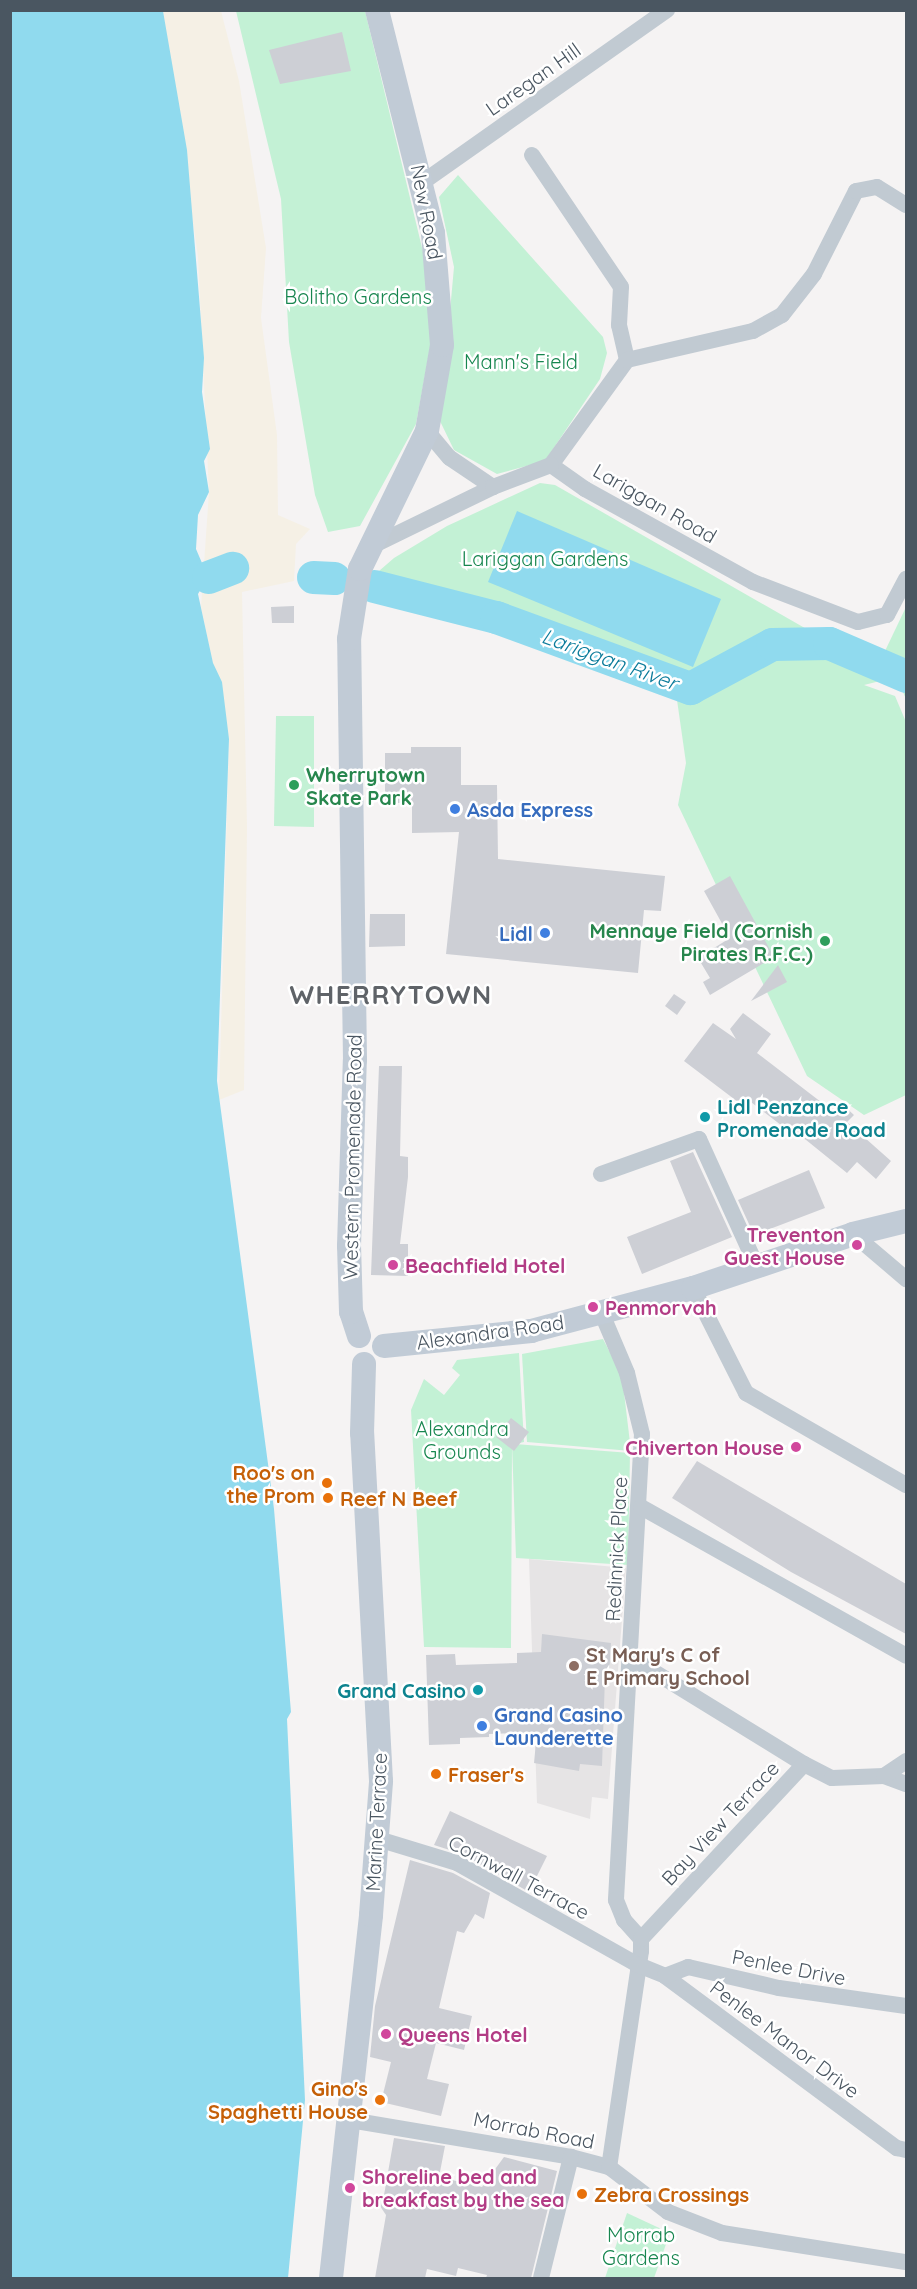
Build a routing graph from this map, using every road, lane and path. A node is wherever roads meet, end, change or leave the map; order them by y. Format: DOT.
graph roads {
  1 [pos="377,10"];
  2 [pos="667,10"];
  3 [pos="532,155"];
  4 [pos="423,182"];
  5 [pos="906,205"];
  6 [pos="627,360"];
  7 [pos="427,431"];
  8 [pos="551,465"];
  9 [pos="493,487"];
  10 [pos="370,547"];
  11 [pos="906,579"];
  12 [pos="602,1174"];
  13 [pos="906,1221"];
  14 [pos="853,1234"];
  15 [pos="757,1267"];
  16 [pos="906,1279"];
  17 [pos="693,1288"];
  18 [pos="602,1314"];
  19 [pos="359,1336"];
  20 [pos="384,1346"];
  21 [pos="364,1364"];
  22 [pos="906,1485"];
  23 [pos="641,1507"];
  24 [pos="906,1656"];
  25 [pos="630,1657"];
  26 [pos="906,1761"];
  27 [pos="804,1764"];
  28 [pos="884,1776"];
  29 [pos="906,1784"];
  30 [pos="378,1839"];
  31 [pos="641,1939"];
  32 [pos="636,1964"];
  33 [pos="665,1976"];
  34 [pos="906,2006"];
  35 [pos="350,2120"];
  36 [pos="906,2150"];
  37 [pos="571,2157"];
  38 [pos="609,2167"];
  39 [pos="906,2262"];
  40 [pos="331,2278"];
  41 [pos="541,2278"];
  1 -- 4 [label="street, New Road"];
  2 -- 4 [label="street, Laregan Hill"];
  3 -- 6 [label="street"];
  4 -- 7 [label="street, New Road"];
  5 -- 6 [label="street"];
  6 -- 8 [label="street"];
  7 -- 9 [label="street"];
  7 -- 10 [label="street, New Road"];
  8 -- 9 [label="street"];
  8 -- 11 [label="street, Lariggan Road"];
  9 -- 10 [label="street"];
  10 -- 19 [label="street, Western Promenade Road"];
  12 -- 15 [label="street"];
  13 -- 14 [label="street, Alexandra Road"];
  14 -- 15 [label="street, Alexandra Road"];
  14 -- 16 [label="street"];
  15 -- 17 [label="street, Alexandra Road"];
  17 -- 18 [label="street, Alexandra Road"];
  17 -- 22 [label="street"];
  18 -- 20 [label="street, Alexandra Road"];
  18 -- 23 [label="street, Redinnick Place"];
  19 -- 20 [label="street"];
  19 -- 21 [label="street"];
  20 -- 21 [label="street"];
  21 -- 30 [label="street, Marine Terrace"];
  23 -- 24 [label="street"];
  23 -- 25 [label="street, Redinnick Place"];
  25 -- 27 [label="street"];
  25 -- 31 [label="street, Redinnick Place"];
  26 -- 28 [label="street"];
  27 -- 28 [label="street, Bay View Terrace"];
  27 -- 31 [label="street, Bay View Terrace"];
  28 -- 29 [label="street"];
  30 -- 32 [label="street, Cornwall Terrace"];
  30 -- 35 [label="street, Marine Terrace"];
  31 -- 32 [label="street"];
  32 -- 33 [label="street, Penlee Manor Drive"];
  32 -- 38 [label="street"];
  33 -- 34 [label="street, Penlee Drive"];
  33 -- 36 [label="street, Penlee Manor Drive"];
  35 -- 37 [label="street, Morrab Road"];
  35 -- 40 [label="street, Marine Terrace"];
  37 -- 38 [label="street, Morrab Road"];
  37 -- 41 [label="street"];
  38 -- 39 [label="street, Morrab Road"];
}
